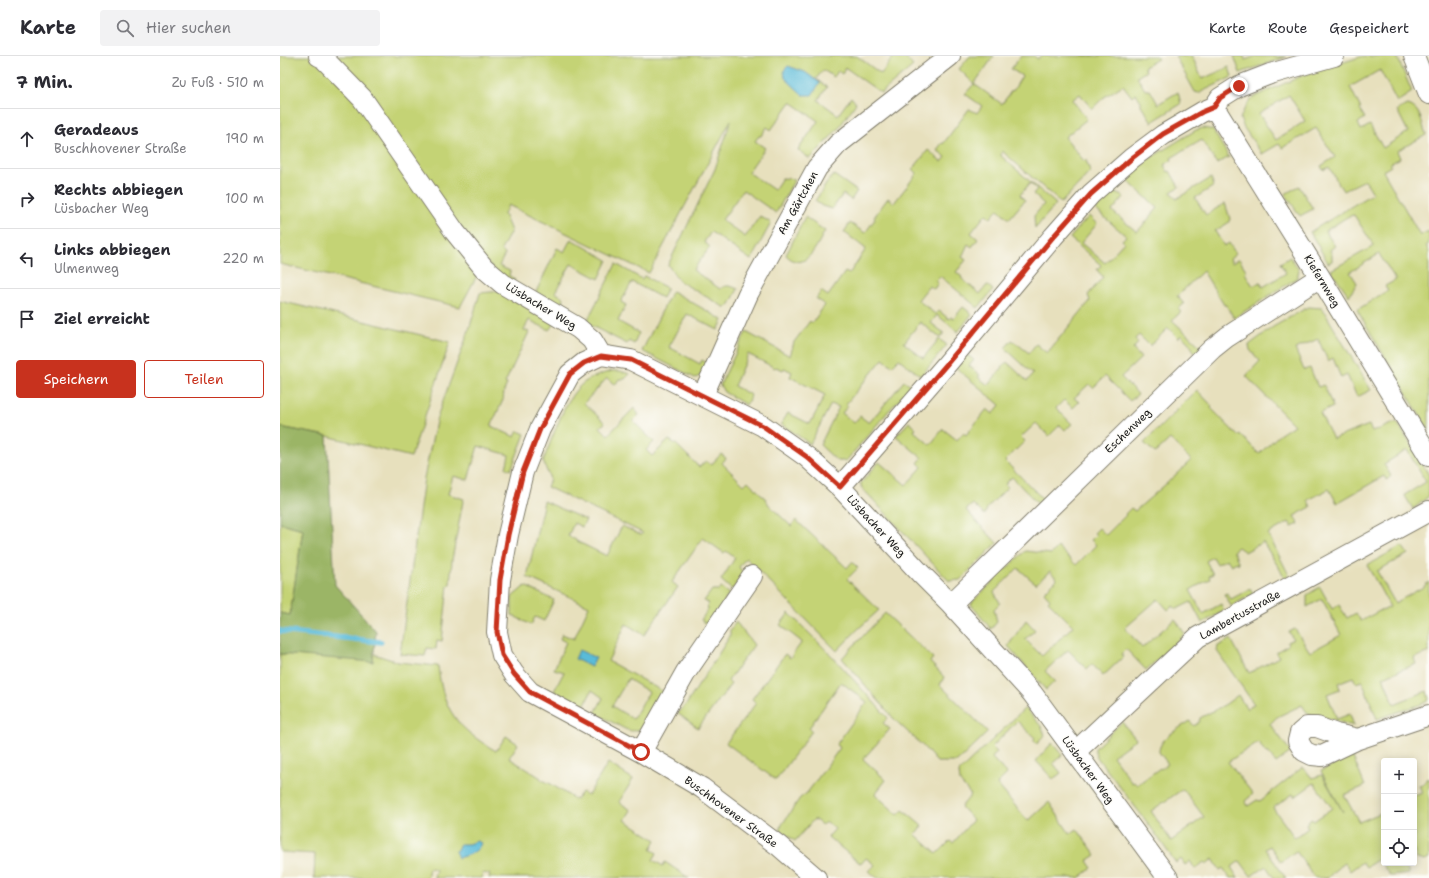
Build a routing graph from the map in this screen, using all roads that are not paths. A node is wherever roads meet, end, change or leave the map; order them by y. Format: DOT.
graph roads {
  1 [pos="319,56"];
  2 [pos="950,56"];
  3 [pos="1334,56"];
  4 [pos="1414,56"];
  5 [pos="1429,94"];
  6 [pos="1214,107"];
  7 [pos="1320,277"];
  8 [pos="601,356"];
  9 [pos="703,395"];
  10 [pos="1429,456"];
  11 [pos="840,487"];
  12 [pos="1429,511"];
  13 [pos="752,576"];
  14 [pos="951,604"];
  15 [pos="1429,715"];
  16 [pos="1358,739"];
  17 [pos="641,752"];
  18 [pos="1075,752"];
  19 [pos="816,878"];
  20 [pos="1168,878"];
  1 -- 8 [label="street, Lüsbacher Weg"];
  2 -- 9 [label="street, Am Gärtchen"];
  3 -- 6 [label="street"];
  4 -- 5 [label="street"];
  6 -- 7 [label="street, Kiefernweg"];
  6 -- 11 [label="street"];
  7 -- 10 [label="street, Kiefernweg"];
  7 -- 14 [label="street, Eschenweg"];
  8 -- 9 [label="street, Lüsbacher Weg"];
  8 -- 17 [label="street, Buschhovener Straße"];
  9 -- 11 [label="street, Lüsbacher Weg"];
  11 -- 14 [label="street, Lüsbacher Weg"];
  12 -- 18 [label="street, Lambertusstraße"];
  13 -- 17 [label="street"];
  14 -- 18 [label="street, Lüsbacher Weg"];
  15 -- 16 [label="street"];
  17 -- 19 [label="street, Buschhovener Straße"];
  18 -- 20 [label="street, Lüsbacher Weg"];
}
